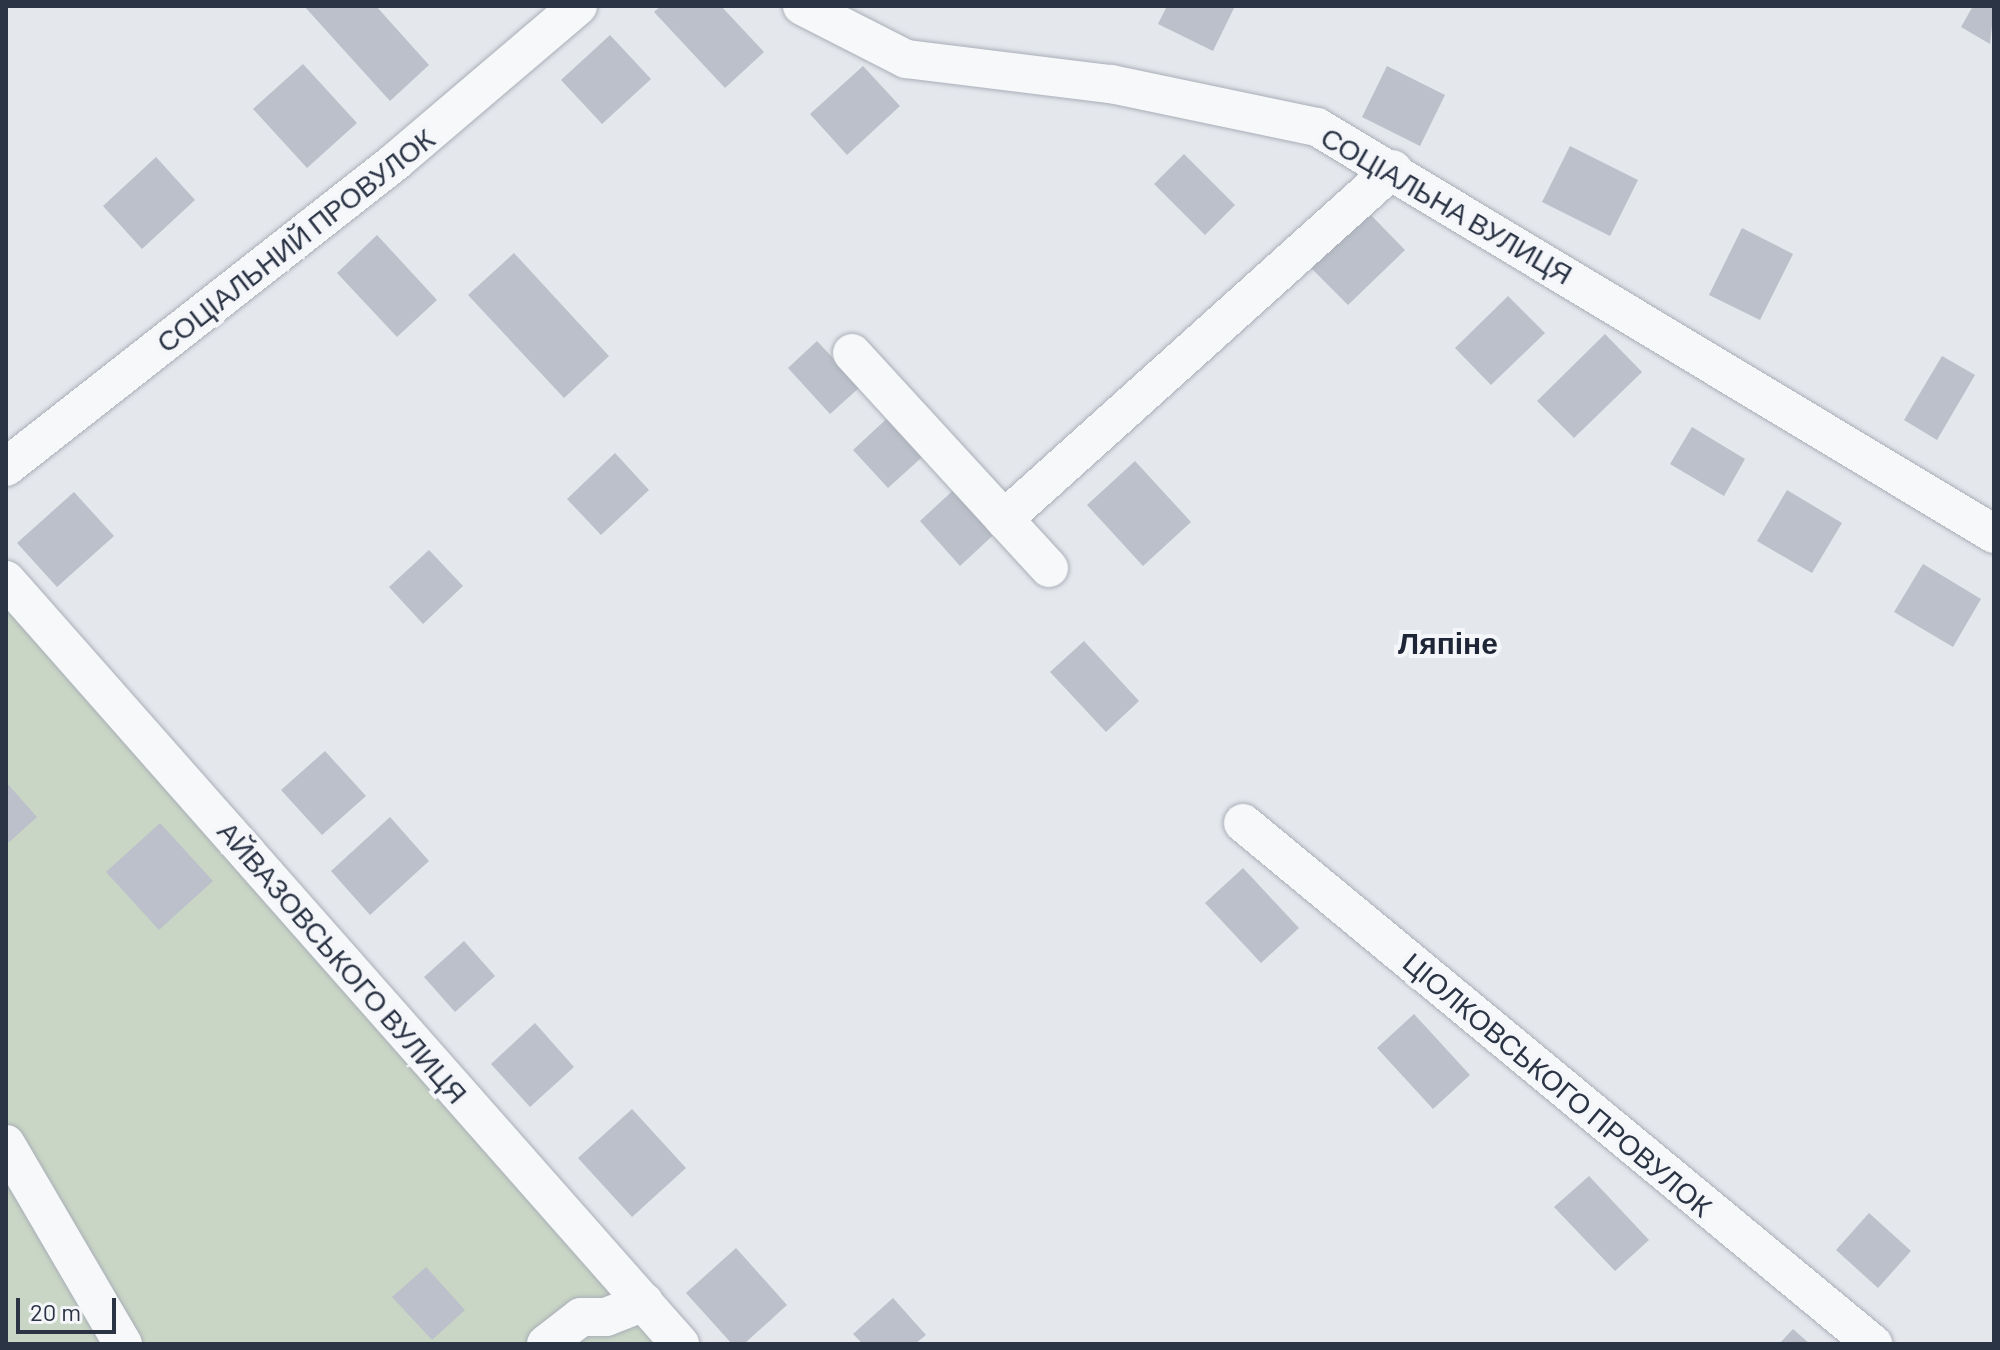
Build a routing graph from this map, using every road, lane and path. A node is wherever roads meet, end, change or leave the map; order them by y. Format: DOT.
graph roads {
  1 [pos="578,6"];
  2 [pos="802,6"];
  3 [pos="1393,169"];
  4 [pos="852,353"];
  5 [pos="6,467"];
  6 [pos="1004,519"];
  7 [pos="1994,534"];
  8 [pos="1049,568"];
  9 [pos="6,580"];
  10 [pos="1243,823"];
  11 [pos="6,1144"];
  12 [pos="644,1302"];
  13 [pos="123,1344"];
  14 [pos="546,1344"];
  15 [pos="680,1344"];
  16 [pos="1873,1344"];
  1 -- 5 [label="street, СОЦІАЛЬНИЙ ПРОВУЛОК"];
  2 -- 3 [label="street, СОЦІАЛЬНА ВУЛИЦЯ"];
  3 -- 6 [label="street"];
  3 -- 7 [label="street, СОЦІАЛЬНА ВУЛИЦЯ"];
  4 -- 6 [label="street"];
  6 -- 8 [label="street"];
  9 -- 12 [label="street, АЙВАЗОВСЬКОГО ВУЛИЦЯ"];
  10 -- 16 [label="street, ЦІОЛКОВСЬКОГО ПРОВУЛОК"];
  11 -- 13 [label="street"];
  12 -- 14 [label="street"];
  12 -- 15 [label="street, АЙВАЗОВСЬКОГО ВУЛИЦЯ"];
}
